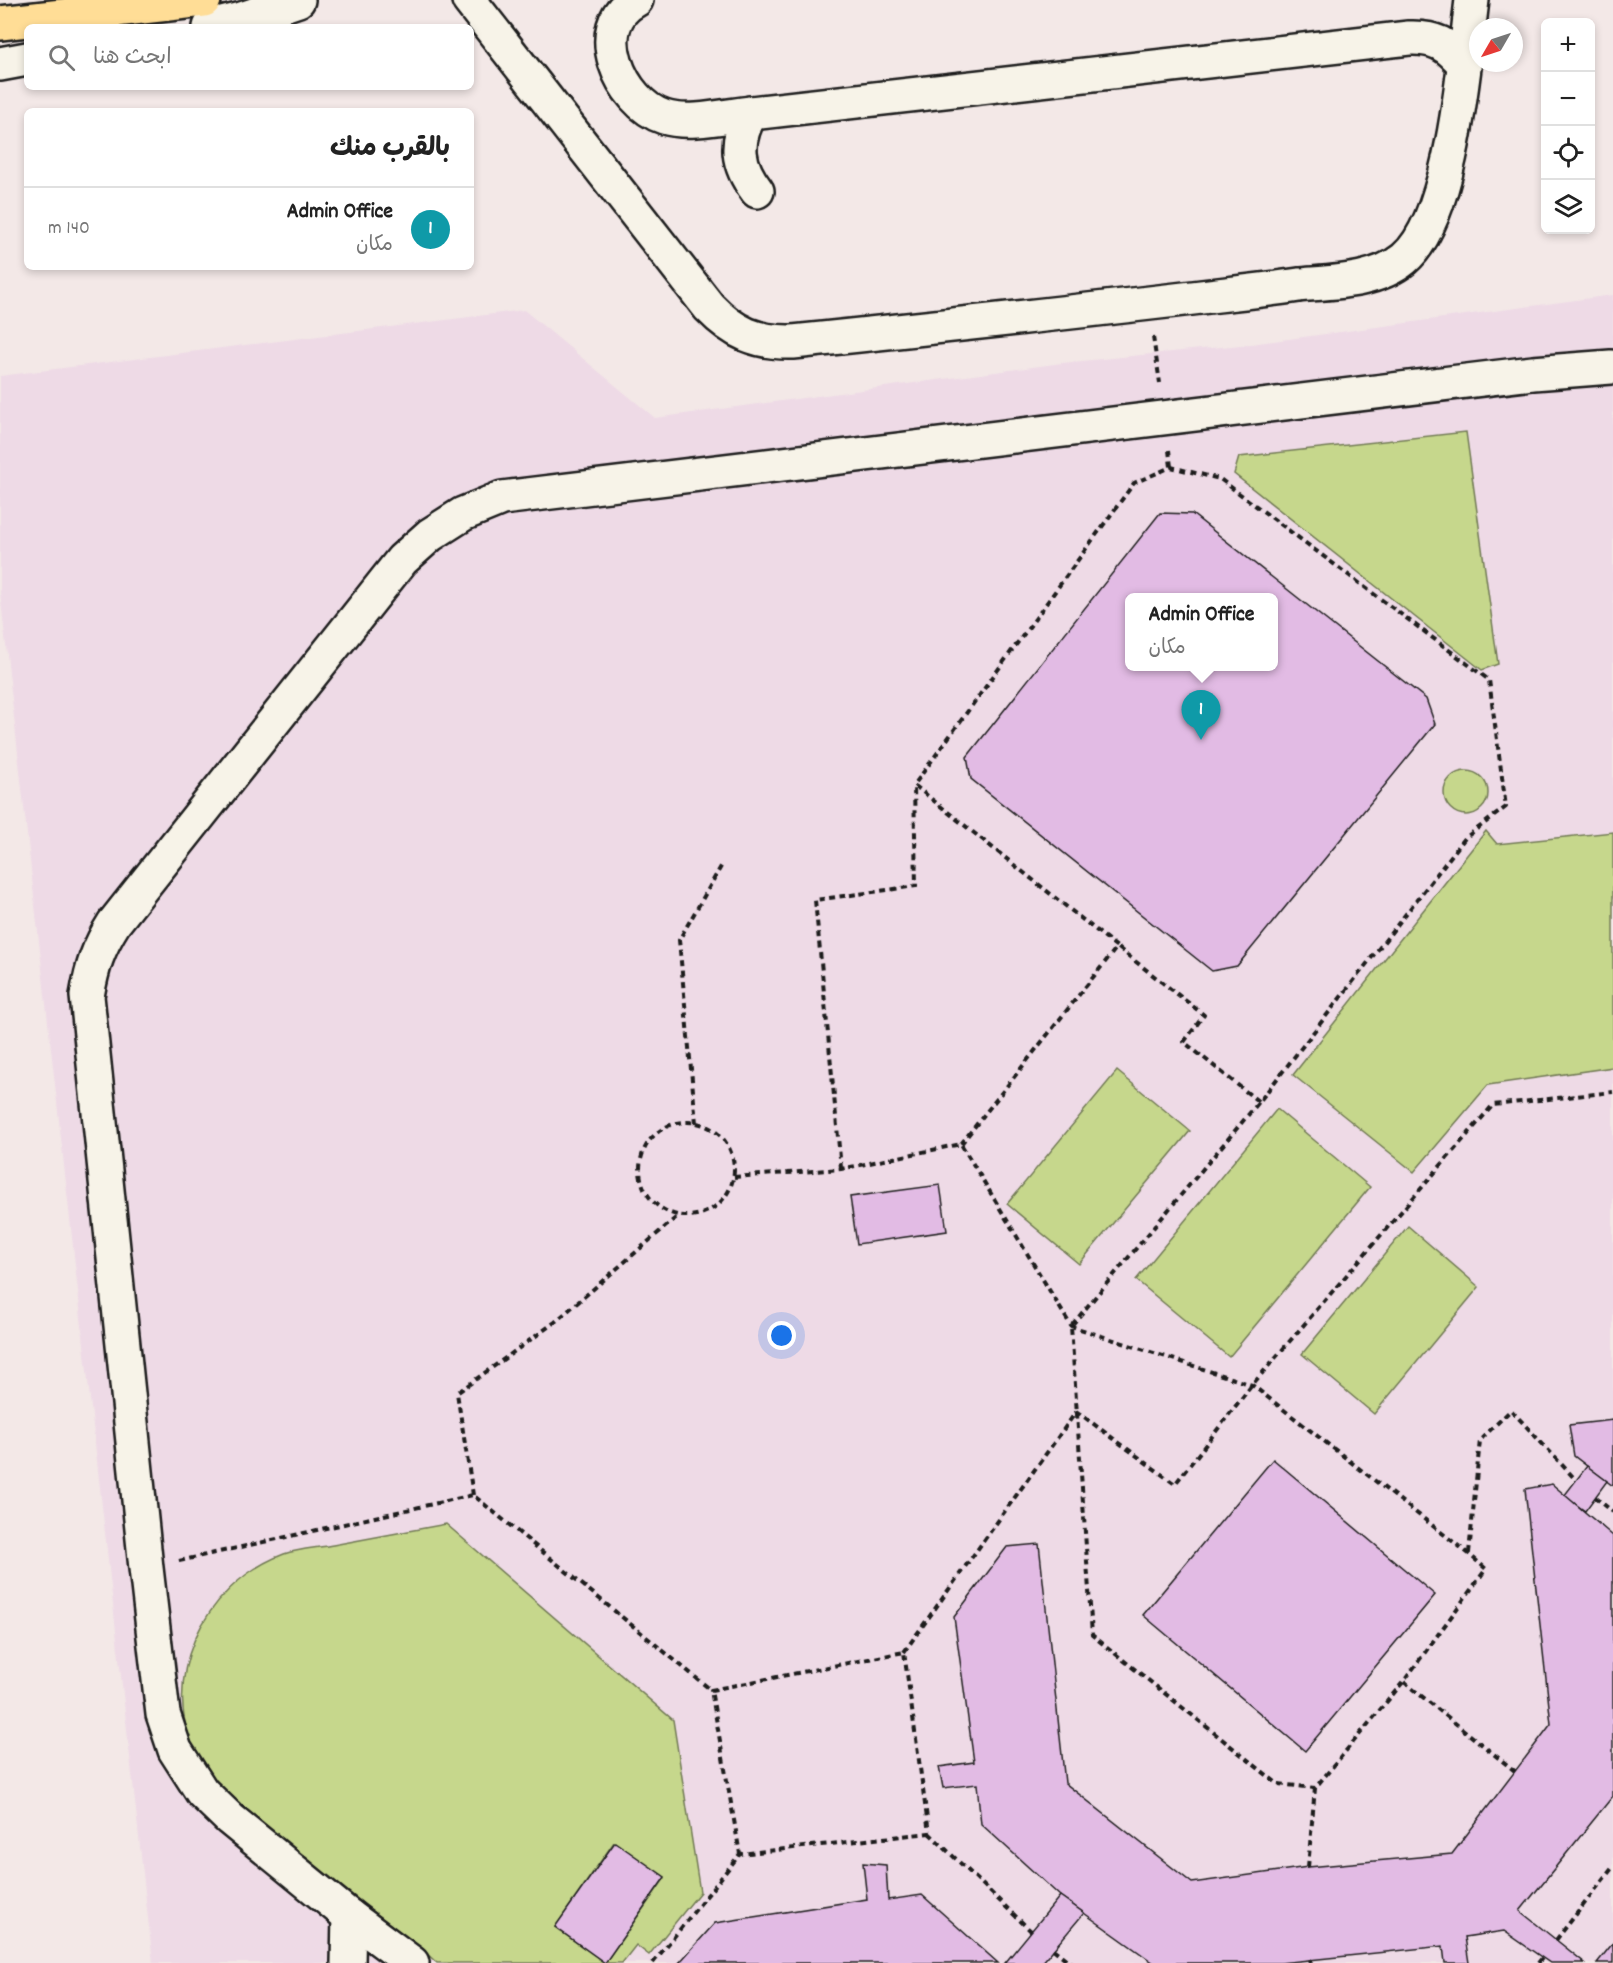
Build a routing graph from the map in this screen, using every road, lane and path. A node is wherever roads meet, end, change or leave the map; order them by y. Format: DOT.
graph roads {
  1 [pos="204,0"];
  2 [pos="298,0"];
  3 [pos="469,0"];
  4 [pos="636,0"];
  5 [pos="1472,0"];
  6 [pos="0,23"];
  7 [pos="222,24"];
  8 [pos="24,60"];
  9 [pos="0,64"];
  10 [pos="1464,64"];
  11 [pos="751,113"];
  12 [pos="757,191"];
  13 [pos="1611,366"];
  14 [pos="914,784"];
  15 [pos="723,863"];
  16 [pos="1117,947"];
  17 [pos="1613,1092"];
  18 [pos="1258,1102"];
  19 [pos="696,1123"];
  20 [pos="961,1144"];
  21 [pos="841,1168"];
  22 [pos="734,1177"];
  23 [pos="679,1215"];
  24 [pos="1071,1326"];
  25 [pos="1252,1385"];
  26 [pos="1076,1412"];
  27 [pos="1576,1480"];
  28 [pos="473,1495"];
  29 [pos="1595,1497"];
  30 [pos="1613,1512"];
  31 [pos="1469,1554"];
  32 [pos="146,1568"];
  33 [pos="904,1652"];
  34 [pos="1404,1682"];
  35 [pos="711,1690"];
  36 [pos="1516,1772"];
  37 [pos="1315,1788"];
  38 [pos="929,1833"];
  39 [pos="740,1854"];
  40 [pos="1308,1867"];
  41 [pos="1613,1867"];
  42 [pos="349,1916"];
  43 [pos="1031,1931"];
  44 [pos="1557,1940"];
  45 [pos="1053,1949"];
  46 [pos="1543,1957"];
  47 [pos="348,1963"];
  48 [pos="412,1963"];
  49 [pos="653,1963"];
  50 [pos="1071,1963"];
  51 [pos="1538,1963"];
  1 -- 6 [label="main road"];
  2 -- 7 [label="street"];
  3 -- 10 [label="street"];
  4 -- 11 [label="street"];
  5 -- 10 [label="street"];
  8 -- 9 [label="street"];
  10 -- 11 [label="street"];
  11 -- 12 [label="street"];
  13 -- 32 [label="street"];
  14 -- 16 [label="path"];
  14 -- 18 [label="path"];
  14 -- 21 [label="path"];
  15 -- 19 [label="path"];
  16 -- 18 [label="path"];
  16 -- 20 [label="path"];
  17 -- 25 [label="path"];
  18 -- 24 [label="path"];
  19 -- 22 [label="path"];
  19 -- 23 [label="path"];
  20 -- 21 [label="path"];
  20 -- 24 [label="path"];
  21 -- 22 [label="path"];
  22 -- 23 [label="path"];
  23 -- 28 [label="path"];
  24 -- 25 [label="path"];
  24 -- 26 [label="path"];
  25 -- 26 [label="path"];
  25 -- 31 [label="path"];
  26 -- 33 [label="path"];
  26 -- 37 [label="path"];
  27 -- 31 [label="path"];
  28 -- 32 [label="path"];
  28 -- 35 [label="path"];
  29 -- 30 [label="path"];
  31 -- 34 [label="path"];
  32 -- 42 [label="street"];
  33 -- 35 [label="path"];
  33 -- 38 [label="path"];
  34 -- 36 [label="path"];
  34 -- 37 [label="path"];
  35 -- 39 [label="path"];
  37 -- 40 [label="path"];
  38 -- 39 [label="path"];
  38 -- 43 [label="path"];
  39 -- 49 [label="path"];
  41 -- 44 [label="path"];
  42 -- 47 [label="street"];
  42 -- 48 [label="street"];
  45 -- 50 [label="path"];
  46 -- 51 [label="path"];
}
